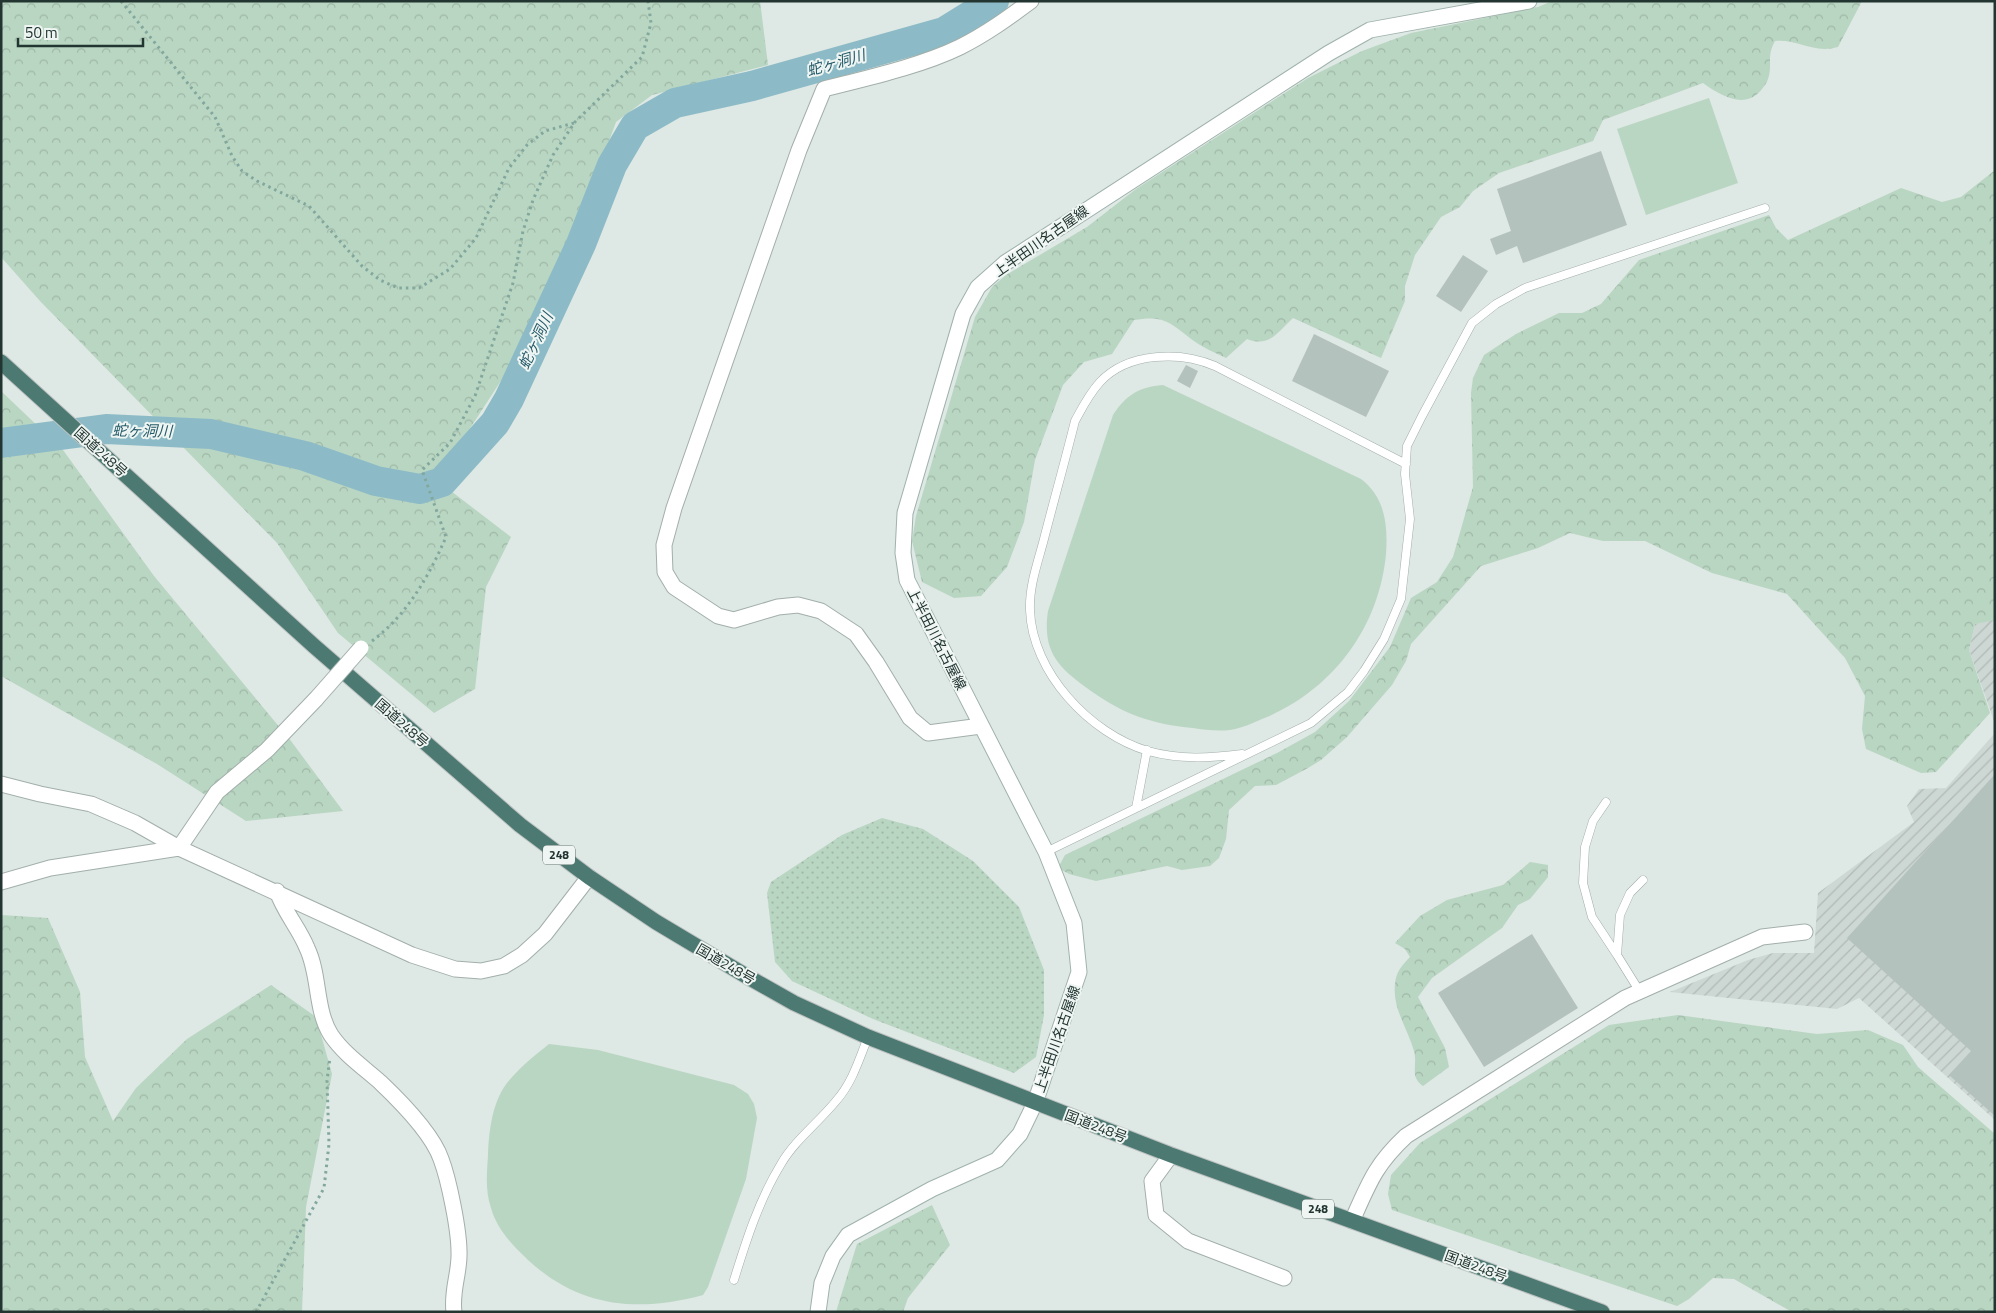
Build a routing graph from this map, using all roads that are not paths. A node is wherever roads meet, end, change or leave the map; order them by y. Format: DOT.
graph roads {
  1 [pos="1031,1"];
  2 [pos="1529,1"];
  3 [pos="1765,208"];
  4 [pos="1,362"];
  5 [pos="1406,464"];
  6 [pos="361,648"];
  7 [pos="981,726"];
  8 [pos="1147,750"];
  9 [pos="1250,753"];
  10 [pos="1,784"];
  11 [pos="1606,802"];
  12 [pos="1136,808"];
  13 [pos="179,848"];
  14 [pos="1046,852"];
  15 [pos="589,877"];
  16 [pos="1643,880"];
  17 [pos="1,882"];
  18 [pos="277,891"];
  19 [pos="1805,932"];
  20 [pos="1617,956"];
  21 [pos="1640,992"];
  22 [pos="868,1037"];
  23 [pos="1035,1103"];
  24 [pos="1171,1155"];
  25 [pos="1352,1221"];
  26 [pos="1284,1278"];
  27 [pos="734,1280"];
  28 [pos="454,1312"];
  29 [pos="818,1312"];
  30 [pos="1602,1312"];
  1 -- 7 [label="street"];
  2 -- 7 [label="street, 上半田川名古屋線"];
  3 -- 5 [label="lane"];
  4 -- 15 [label="highway, 国道248号 / 248"];
  5 -- 8 [label="lane"];
  5 -- 9 [label="lane"];
  6 -- 13 [label="street, bridge"];
  7 -- 14 [label="street, 上半田川名古屋線"];
  8 -- 9 [label="lane"];
  8 -- 12 [label="lane"];
  9 -- 12 [label="lane"];
  10 -- 13 [label="street"];
  11 -- 20 [label="lane"];
  12 -- 14 [label="lane"];
  13 -- 17 [label="street"];
  13 -- 18 [label="street"];
  14 -- 23 [label="street, 上半田川名古屋線"];
  15 -- 18 [label="street"];
  15 -- 22 [label="highway, 国道248号 / 248"];
  16 -- 20 [label="lane"];
  18 -- 28 [label="street"];
  19 -- 21 [label="street"];
  20 -- 21 [label="lane"];
  21 -- 25 [label="street"];
  22 -- 23 [label="highway, 国道248号 / 248"];
  22 -- 27 [label="lane"];
  23 -- 24 [label="highway, 国道248号 / 248"];
  23 -- 29 [label="street, 上半田川名古屋線"];
  24 -- 25 [label="highway, 国道248号 / 248"];
  24 -- 26 [label="street"];
  25 -- 30 [label="highway, 国道248号 / 248"];
}
